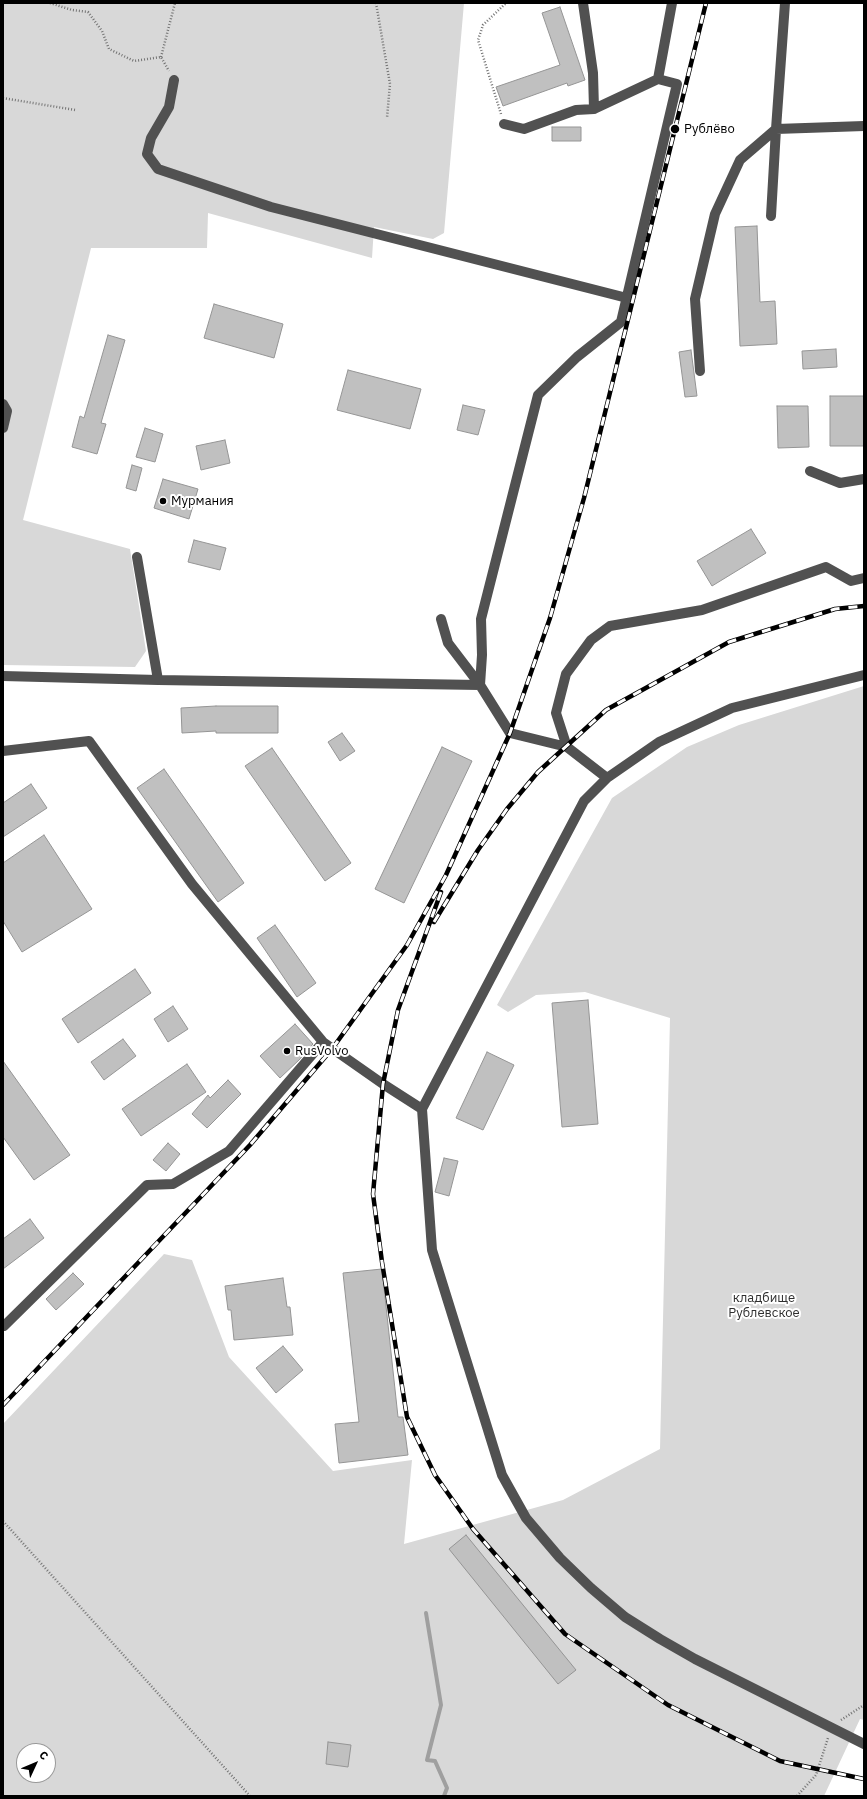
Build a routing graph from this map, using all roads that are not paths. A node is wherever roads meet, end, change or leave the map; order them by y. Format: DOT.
graph roads {
  1 [pos="584,3"];
  2 [pos="672,3"];
  3 [pos="785,3"];
  4 [pos="658,79"];
  5 [pos="174,80"];
  6 [pos="594,109"];
  7 [pos="504,124"];
  8 [pos="864,126"];
  9 [pos="776,129"];
  10 [pos="771,216"];
  11 [pos="627,298"];
  12 [pos="700,371"];
  13 [pos="3,404"];
  14 [pos="3,428"];
  15 [pos="810,470"];
  16 [pos="864,479"];
  17 [pos="137,557"];
  18 [pos="864,578"];
  19 [pos="441,619"];
  20 [pos="864,675"];
  21 [pos="3,676"];
  22 [pos="158,680"];
  23 [pos="480,685"];
  24 [pos="567,747"];
  25 [pos="3,751"];
  26 [pos="607,778"];
  27 [pos="323,1042"];
  28 [pos="422,1108"];
  29 [pos="3,1324"];
  30 [pos="864,1744"];
  1 -- 6 [label="lane"];
  2 -- 4 [label="lane"];
  3 -- 9 [label="lane"];
  4 -- 6 [label="lane"];
  4 -- 11 [label="lane"];
  5 -- 11 [label="lane"];
  6 -- 7 [label="lane"];
  8 -- 9 [label="lane"];
  9 -- 10 [label="lane"];
  9 -- 12 [label="lane"];
  11 -- 23 [label="lane"];
  13 -- 14 [label="lane"];
  15 -- 16 [label="lane"];
  17 -- 22 [label="lane"];
  18 -- 24 [label="lane"];
  19 -- 23 [label="lane"];
  20 -- 26 [label="lane"];
  21 -- 22 [label="lane"];
  22 -- 23 [label="lane"];
  23 -- 24 [label="lane"];
  24 -- 26 [label="lane"];
  25 -- 27 [label="lane"];
  26 -- 28 [label="lane"];
  27 -- 28 [label="lane"];
  27 -- 29 [label="lane"];
  28 -- 30 [label="lane"];
}
